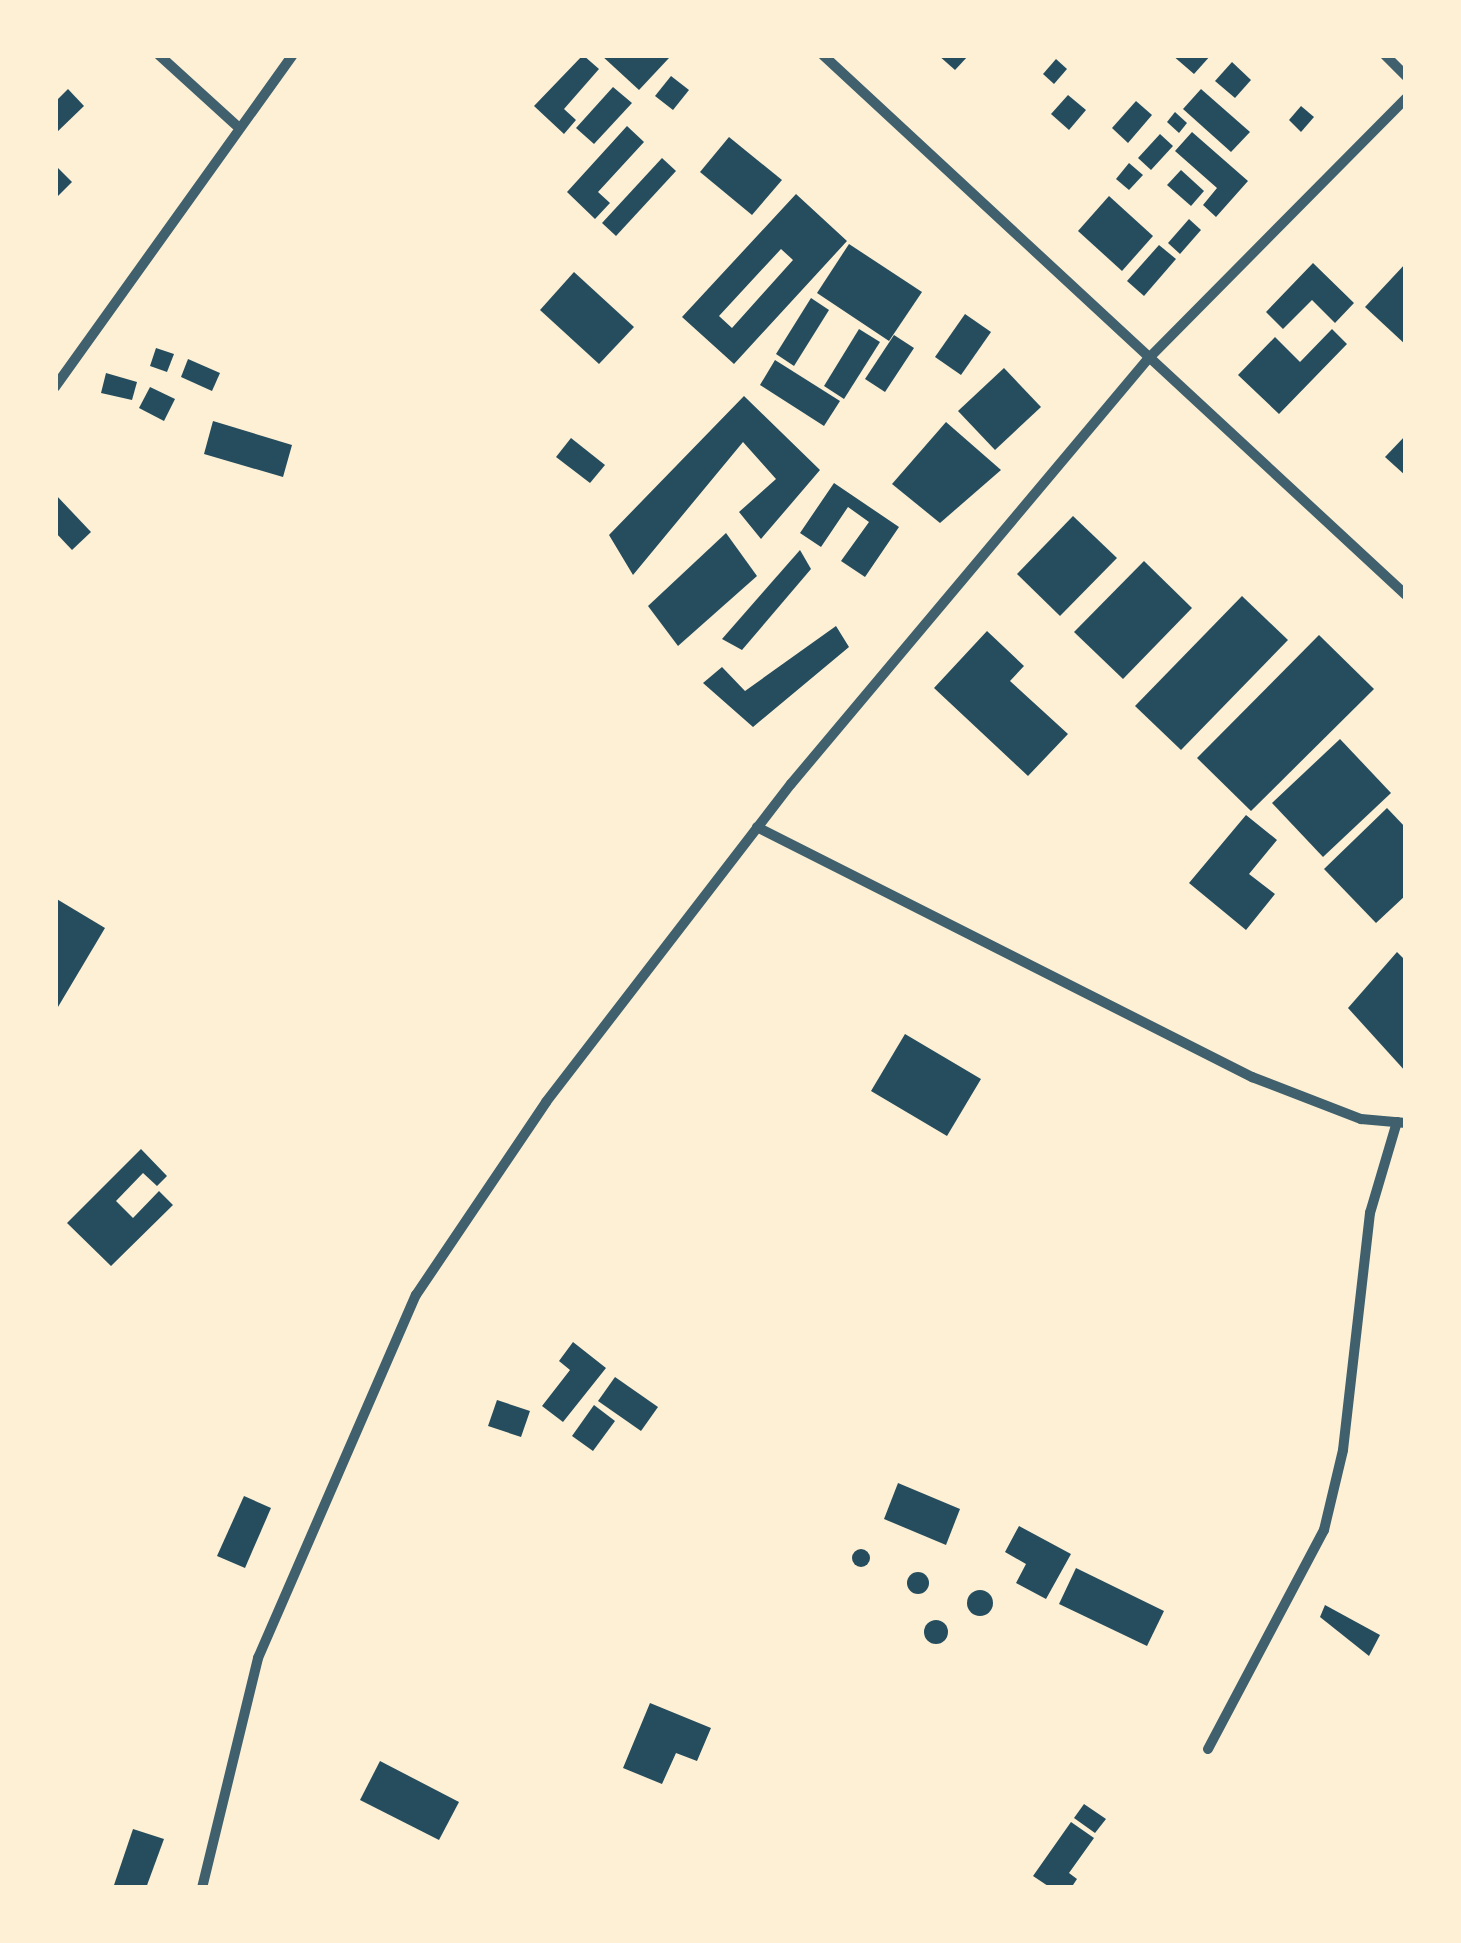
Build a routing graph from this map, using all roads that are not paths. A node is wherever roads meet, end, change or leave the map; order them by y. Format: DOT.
graph roads {
  1 [pos="160,55"];
  2 [pos="293,55"];
  3 [pos="822,55"];
  4 [pos="1385,55"];
  5 [pos="1406,76"];
  6 [pos="1406,98"];
  7 [pos="236,125"];
  8 [pos="1147,360"];
  9 [pos="55,387"];
  10 [pos="1406,595"];
  11 [pos="757,827"];
  12 [pos="1401,1123"];
  13 [pos="1208,1749"];
  14 [pos="202,1888"];
  1 -- 7 [label="street"];
  2 -- 7 [label="street"];
  3 -- 8 [label="street"];
  4 -- 5 [label="street"];
  6 -- 8 [label="street"];
  7 -- 9 [label="street"];
  8 -- 10 [label="street"];
  8 -- 11 [label="street"];
  11 -- 12 [label="street"];
  11 -- 14 [label="street"];
  12 -- 13 [label="street"];
}
